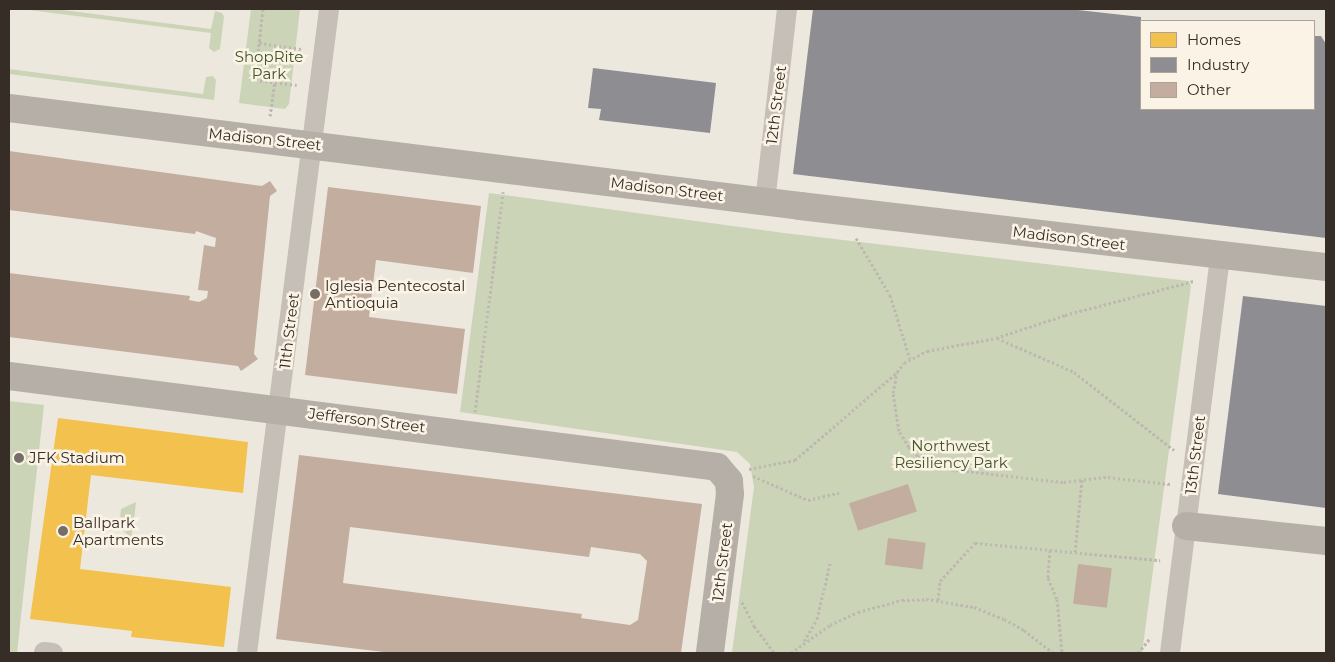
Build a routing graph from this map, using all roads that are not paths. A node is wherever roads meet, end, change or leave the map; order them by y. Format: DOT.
graph roads {
  1 [pos="329,9"];
  2 [pos="787,9"];
  3 [pos="9,108"];
  4 [pos="312,144"];
  5 [pos="765,202"];
  6 [pos="1220,256"];
  7 [pos="1326,266"];
  8 [pos="9,376"];
  9 [pos="279,409"];
  10 [pos="739,472"];
  11 [pos="1186,526"];
  12 [pos="1326,541"];
  13 [pos="248,653"];
  14 [pos="710,653"];
  15 [pos="1170,653"];
  1 -- 4 [label="street, 11th Street"];
  2 -- 5 [label="street, 12th Street"];
  3 -- 4 [label="street, Madison Street"];
  4 -- 5 [label="street, Madison Street"];
  4 -- 9 [label="street, 11th Street"];
  5 -- 6 [label="street, Madison Street"];
  6 -- 7 [label="street, Madison Street"];
  6 -- 11 [label="street, 13th Street"];
  8 -- 9 [label="street, Jefferson Street"];
  9 -- 10 [label="street, Jefferson Street"];
  9 -- 13 [label="street, 11th Street"];
  10 -- 14 [label="street, 12th Street"];
  11 -- 12 [label="street"];
  11 -- 15 [label="street, 13th Street"];
}
